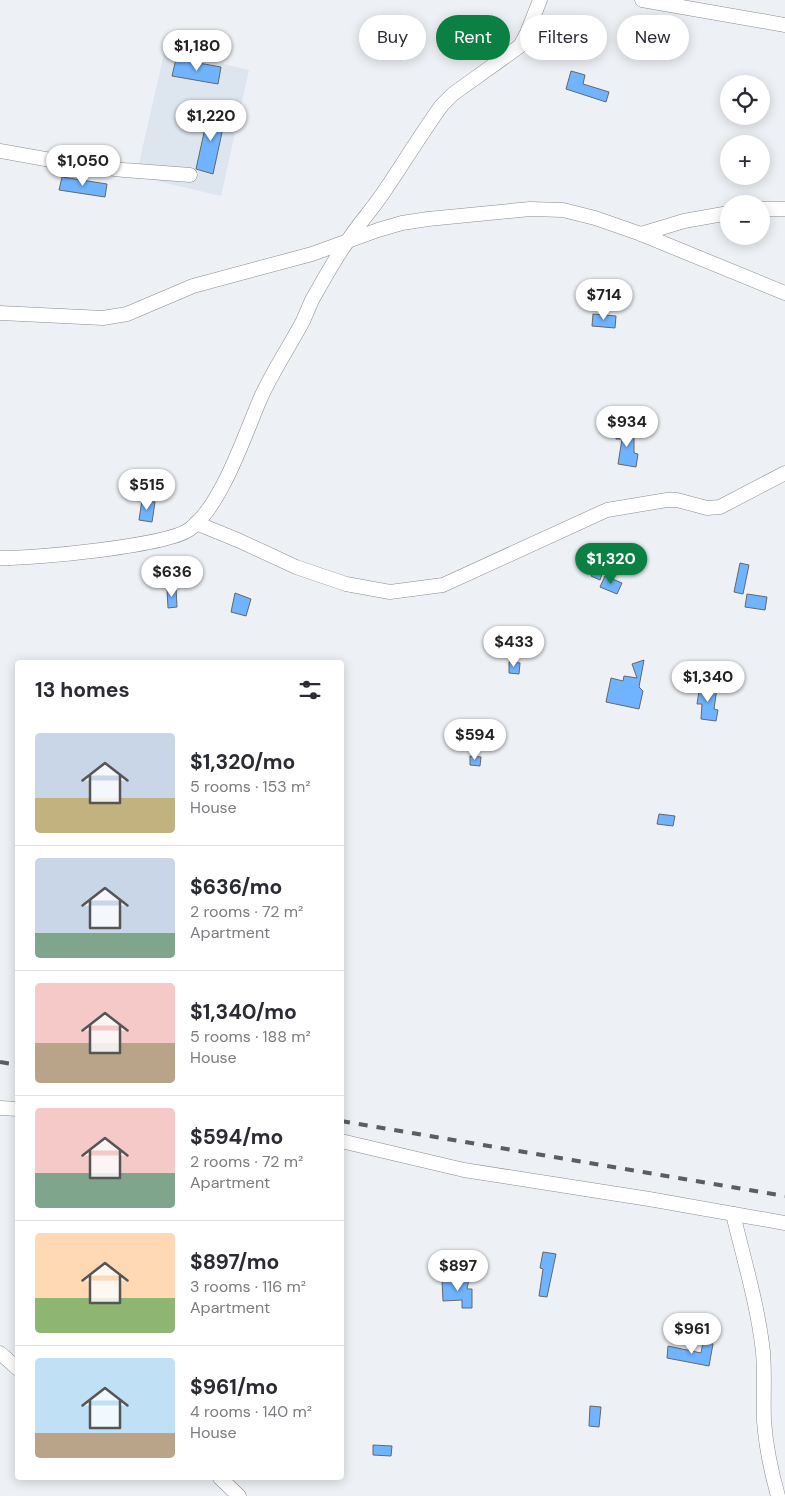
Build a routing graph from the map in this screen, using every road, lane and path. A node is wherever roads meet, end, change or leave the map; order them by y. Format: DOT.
graph roads {
  1 [pos="540,0"];
  2 [pos="642,0"];
  3 [pos="785,25"];
  4 [pos="0,151"];
  5 [pos="190,174"];
  6 [pos="770,209"];
  7 [pos="785,209"];
  8 [pos="720,215"];
  9 [pos="641,234"];
  10 [pos="347,241"];
  11 [pos="785,293"];
  12 [pos="0,313"];
  13 [pos="785,473"];
  14 [pos="196,523"];
  15 [pos="0,558"];
  16 [pos="0,1108"];
  17 [pos="15,1109"];
  18 [pos="344,1142"];
  19 [pos="733,1214"];
  20 [pos="785,1223"];
  21 [pos="0,1353"];
  22 [pos="15,1366"];
  23 [pos="222,1480"];
  24 [pos="239,1496"];
  25 [pos="778,1496"];
  1 -- 10 [label="street"];
  2 -- 3 [label="street"];
  4 -- 5 [label="street"];
  6 -- 7 [label="street"];
  8 -- 9 [label="street"];
  9 -- 10 [label="street"];
  9 -- 11 [label="street"];
  10 -- 12 [label="street"];
  10 -- 14 [label="street"];
  13 -- 14 [label="street"];
  14 -- 15 [label="street"];
  16 -- 17 [label="street"];
  18 -- 19 [label="street"];
  19 -- 20 [label="street"];
  19 -- 25 [label="street"];
  21 -- 22 [label="street"];
  23 -- 24 [label="street"];
}
